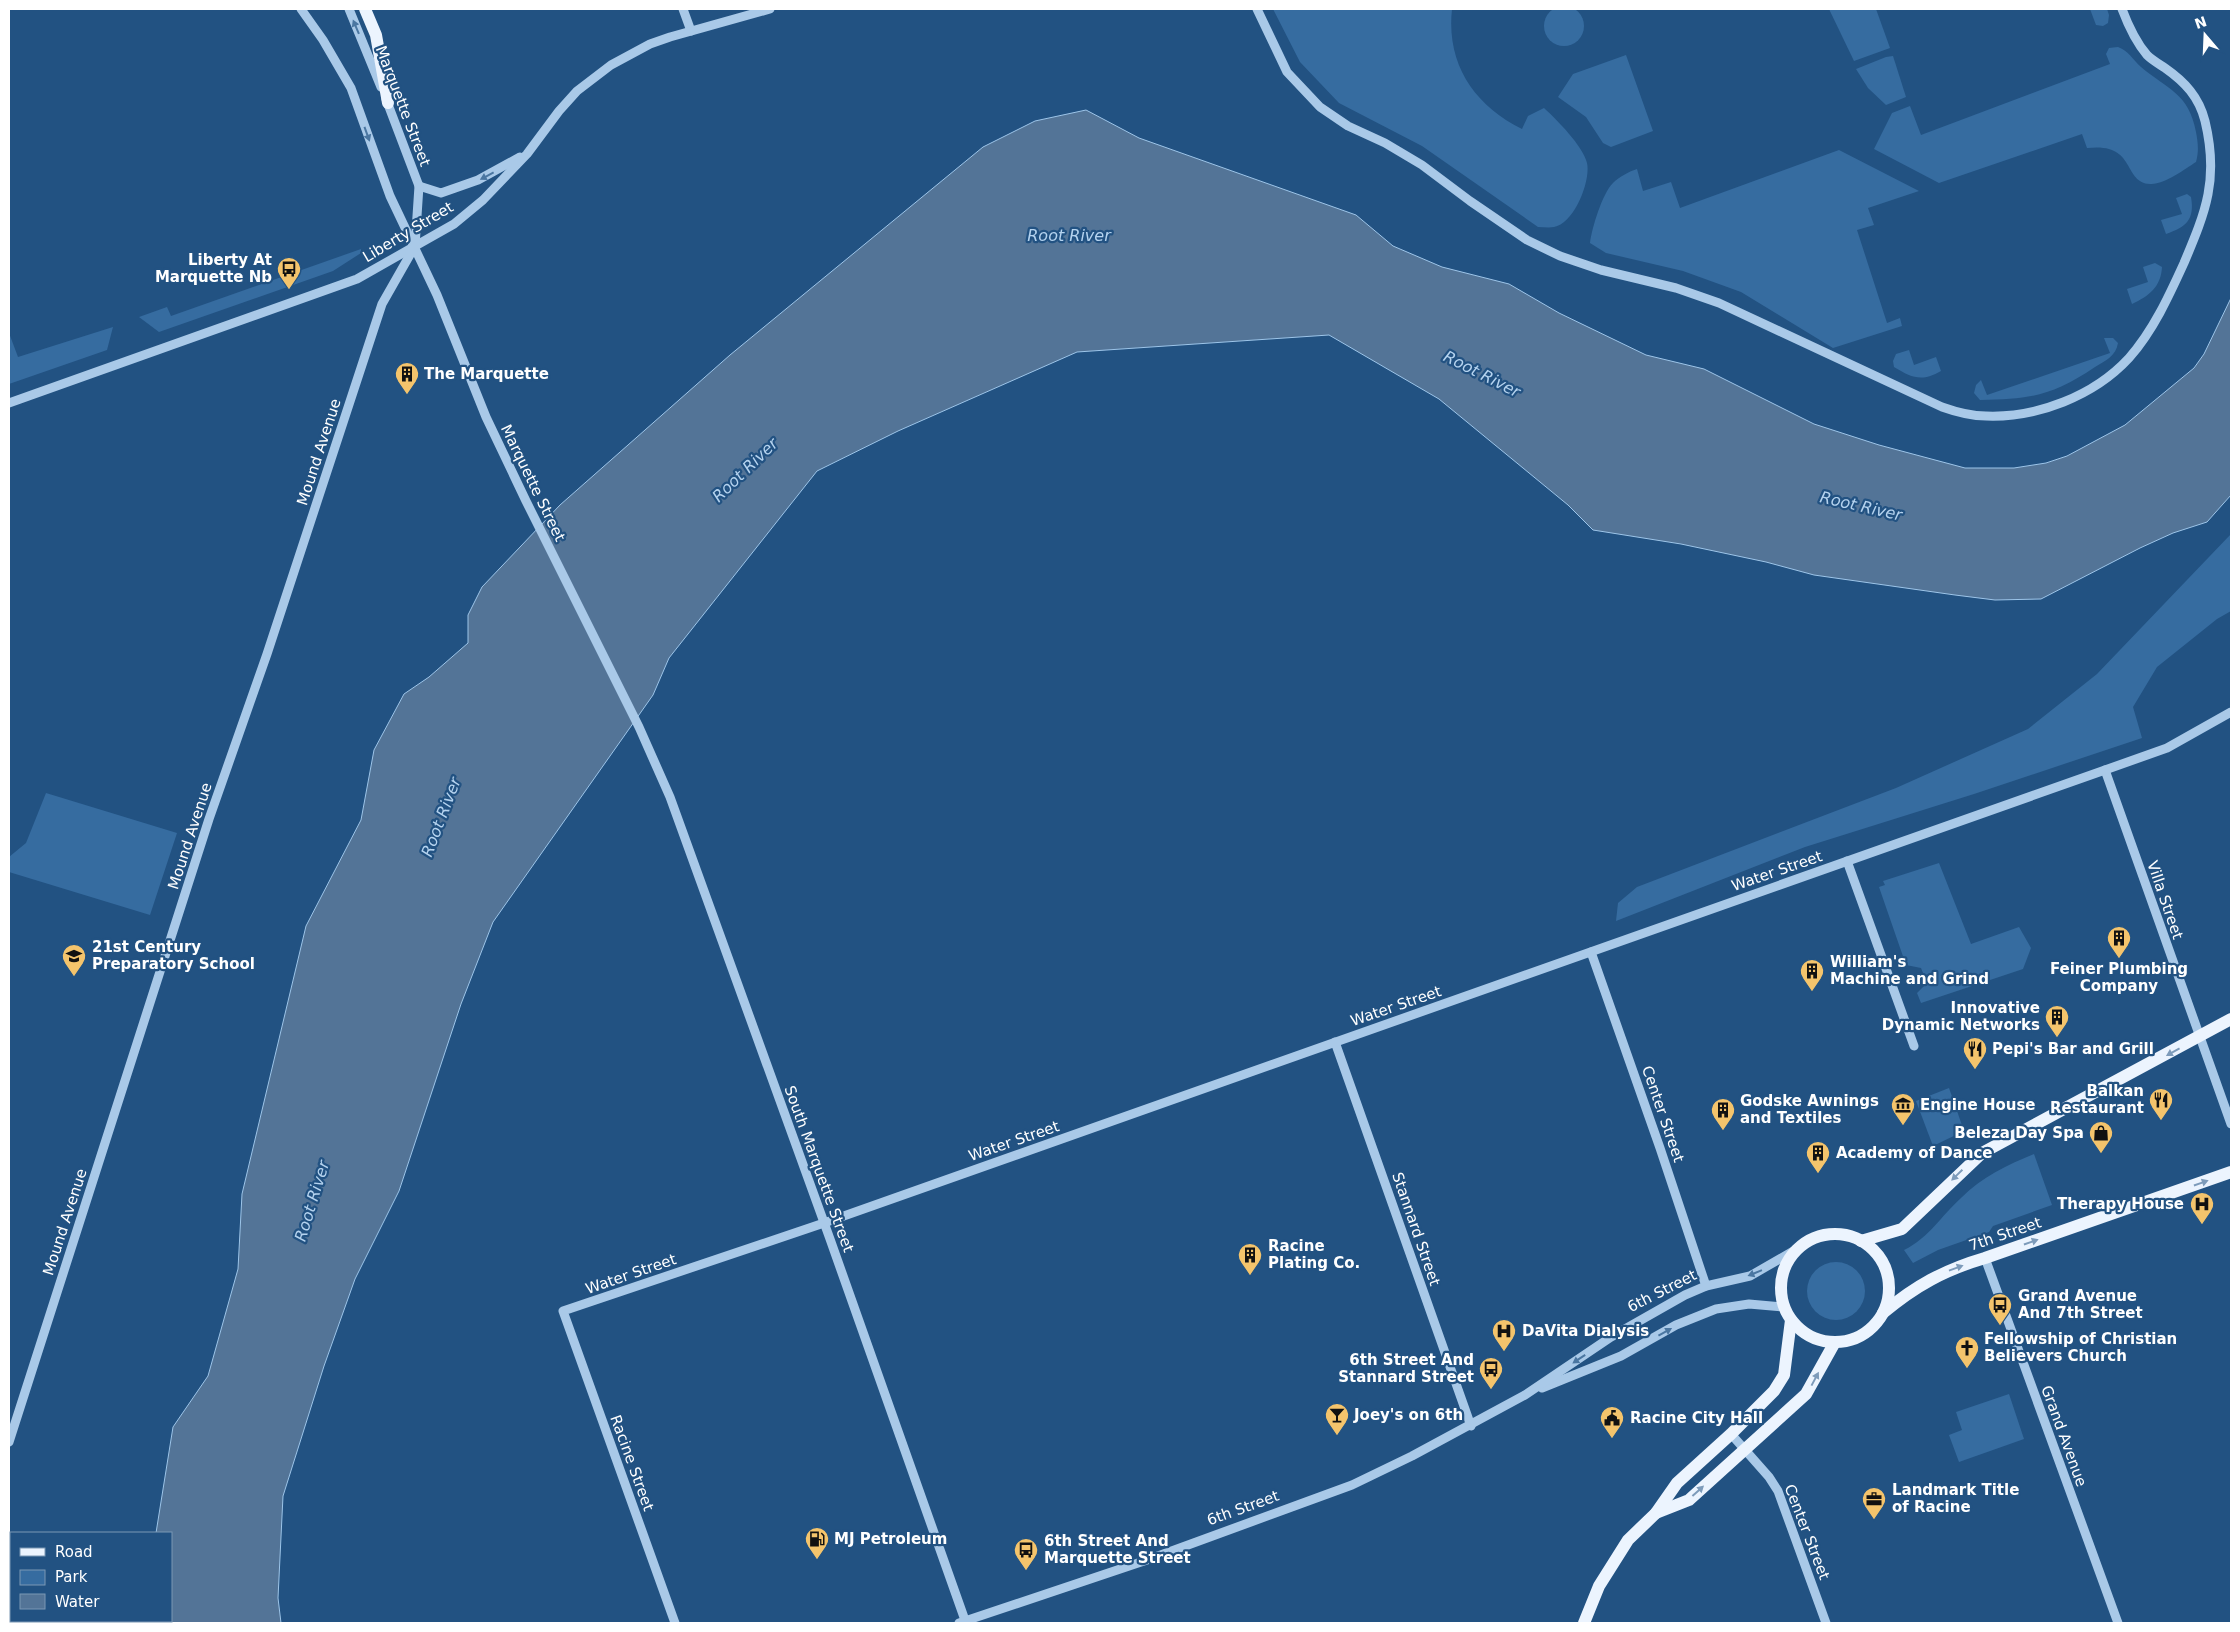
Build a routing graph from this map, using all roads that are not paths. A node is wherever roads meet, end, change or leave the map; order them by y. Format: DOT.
graph roads {
  1 [pos="301,9"];
  2 [pos="348,9"];
  3 [pos="365,9"];
  4 [pos="683,9"];
  5 [pos="770,9"];
  6 [pos="1257,9"];
  7 [pos="2122,9"];
  8 [pos="691,31"];
  9 [pos="388,103"];
  10 [pos="529,152"];
  11 [pos="419,186"];
  12 [pos="415,246"];
  13 [pos="9,404"];
  14 [pos="2231,712"];
  15 [pos="639,727"];
  16 [pos="2105,770"];
  17 [pos="1847,861"];
  18 [pos="1591,952"];
  19 [pos="2231,1019"];
  20 [pos="2200,1036"];
  21 [pos="1335,1042"];
  22 [pos="1914,1046"];
  23 [pos="2231,1124"];
  24 [pos="2231,1172"];
  25 [pos="824,1223"];
  26 [pos="1861,1241"];
  27 [pos="1797,1249"];
  28 [pos="1985,1258"];
  29 [pos="1706,1286"];
  30 [pos="1784,1307"];
  31 [pos="562,1312"];
  32 [pos="1883,1313"];
  33 [pos="1790,1320"];
  34 [pos="1834,1342"];
  35 [pos="1525,1395"];
  36 [pos="1471,1426"];
  37 [pos="1731,1434"];
  38 [pos="9,1442"];
  39 [pos="1745,1449"];
  40 [pos="1656,1513"];
  41 [pos="675,1623"];
  42 [pos="963,1623"];
  43 [pos="1584,1623"];
  44 [pos="1826,1623"];
  45 [pos="2118,1623"];
  1 -- 12 [label="street, Marquette Street, one-way"];
  9 -- 2 [label="street, Marquette Street, one-way"];
  3 -- 9 [label="main road"];
  4 -- 8 [label="street"];
  5 -- 8 [label="street, Liberty Street"];
  6 -- 7 [label="street"];
  8 -- 10 [label="street, Liberty Street"];
  9 -- 11 [label="street, Marquette Street"];
  10 -- 11 [label="street, one-way"];
  10 -- 12 [label="street, Liberty Street"];
  11 -- 12 [label="street, Marquette Street"];
  12 -- 13 [label="street, Liberty Street"];
  12 -- 15 [label="street, Marquette Street"];
  12 -- 38 [label="street, Mound Avenue"];
  14 -- 16 [label="street, Water Street"];
  15 -- 25 [label="street, South Marquette Street"];
  16 -- 17 [label="street, Water Street"];
  16 -- 20 [label="street, Villa Street"];
  17 -- 18 [label="street, Water Street"];
  17 -- 22 [label="street"];
  18 -- 21 [label="street, Water Street"];
  18 -- 29 [label="street, Center Street"];
  19 -- 20 [label="main road"];
  20 -- 23 [label="street, Villa Street"];
  20 -- 26 [label="main road, one-way"];
  21 -- 25 [label="street, Water Street"];
  21 -- 36 [label="street, Stannard Street"];
  28 -- 24 [label="main road, 7th Street, one-way"];
  25 -- 31 [label="street, Water Street"];
  25 -- 42 [label="street, South Marquette Street"];
  26 -- 27 [label="main road"];
  26 -- 32 [label="main road"];
  27 -- 29 [label="street, 6th Street, one-way"];
  27 -- 30 [label="main road"];
  32 -- 28 [label="main road, 7th Street, one-way"];
  28 -- 45 [label="street, Grand Avenue"];
  29 -- 35 [label="street, 6th Street, one-way"];
  30 -- 33 [label="main road"];
  35 -- 30 [label="street, 6th Street, one-way"];
  31 -- 41 [label="street, Racine Street"];
  32 -- 34 [label="main road"];
  33 -- 34 [label="main road"];
  33 -- 37 [label="main road"];
  39 -- 34 [label="main road, one-way"];
  35 -- 36 [label="street, 6th Street"];
  36 -- 42 [label="street, 6th Street"];
  37 -- 39 [label="street, Center Street"];
  37 -- 40 [label="main road"];
  40 -- 39 [label="main road, one-way"];
  39 -- 44 [label="street, Center Street"];
  40 -- 43 [label="main road"];
}
